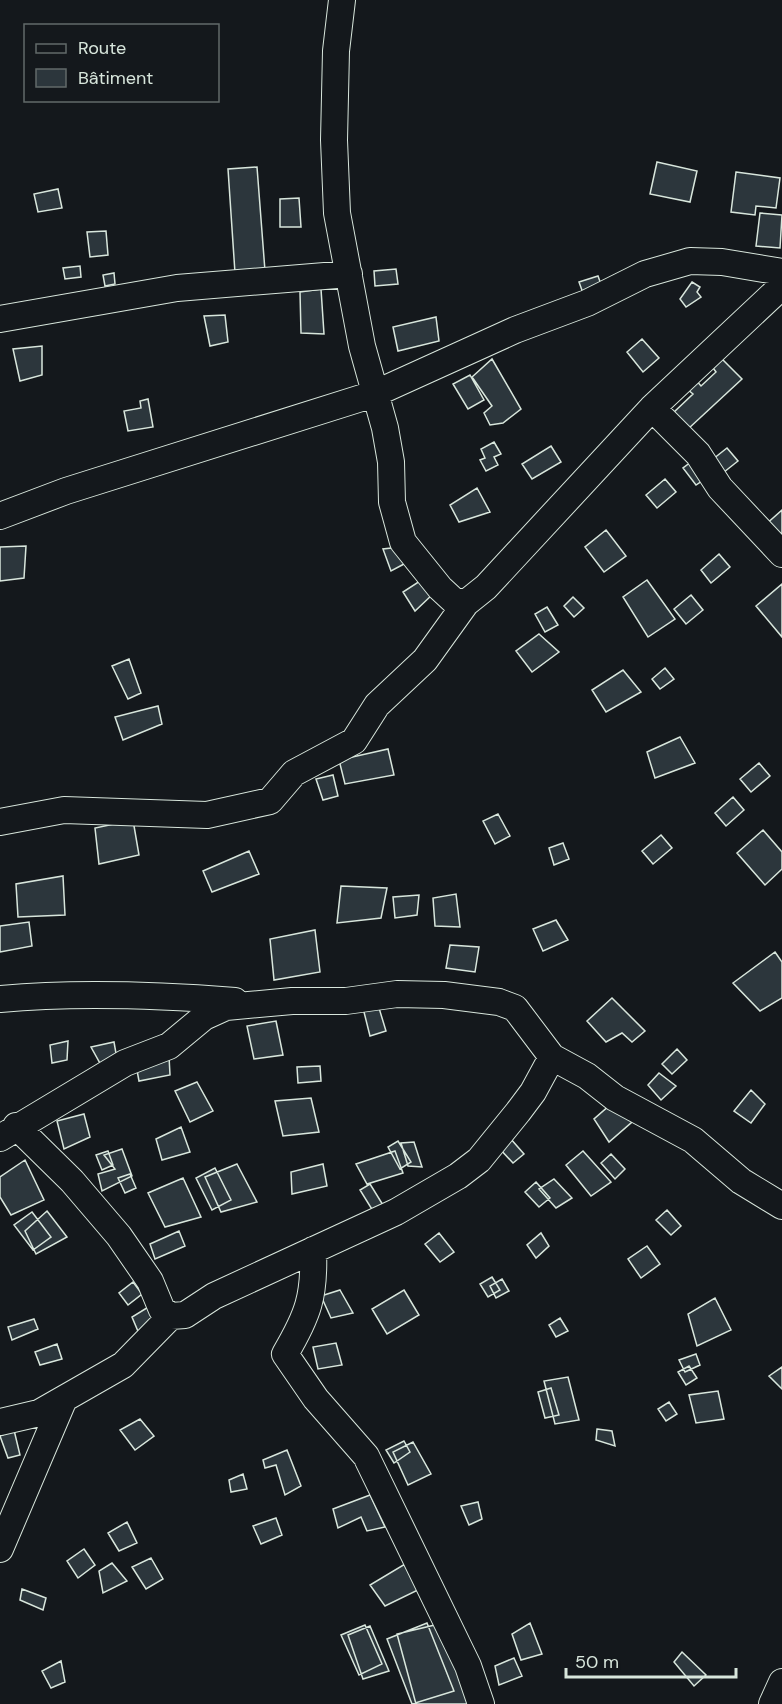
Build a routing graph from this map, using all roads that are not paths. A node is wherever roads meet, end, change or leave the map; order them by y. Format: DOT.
graph roads {
  1 [pos="342,0"];
  2 [pos="782,272"];
  3 [pos="349,274"];
  4 [pos="782,286"];
  5 [pos="0,319"];
  6 [pos="374,394"];
  7 [pos="652,408"];
  8 [pos="0,516"];
  9 [pos="782,554"];
  10 [pos="466,603"];
  11 [pos="0,822"];
  12 [pos="0,999"];
  13 [pos="265,1003"];
  14 [pos="552,1057"];
  15 [pos="8,1132"];
  16 [pos="782,1206"];
  17 [pos="313,1250"];
  18 [pos="171,1317"];
  19 [pos="64,1399"];
  20 [pos="0,1422"];
  21 [pos="0,1549"];
  22 [pos="782,1682"];
  23 [pos="481,1704"];
  24 [pos="772,1704"];
  1 -- 3 [label="street"];
  2 -- 6 [label="street"];
  3 -- 5 [label="street"];
  3 -- 6 [label="street"];
  4 -- 7 [label="street"];
  6 -- 8 [label="street"];
  6 -- 10 [label="street"];
  7 -- 9 [label="street"];
  7 -- 10 [label="street"];
  10 -- 11 [label="street"];
  12 -- 13 [label="street"];
  13 -- 14 [label="street"];
  13 -- 15 [label="street"];
  14 -- 16 [label="street"];
  14 -- 17 [label="street"];
  15 -- 18 [label="street"];
  17 -- 18 [label="street"];
  17 -- 23 [label="street"];
  18 -- 19 [label="street"];
  19 -- 20 [label="street"];
  19 -- 21 [label="street"];
  22 -- 24 [label="street"];
}
